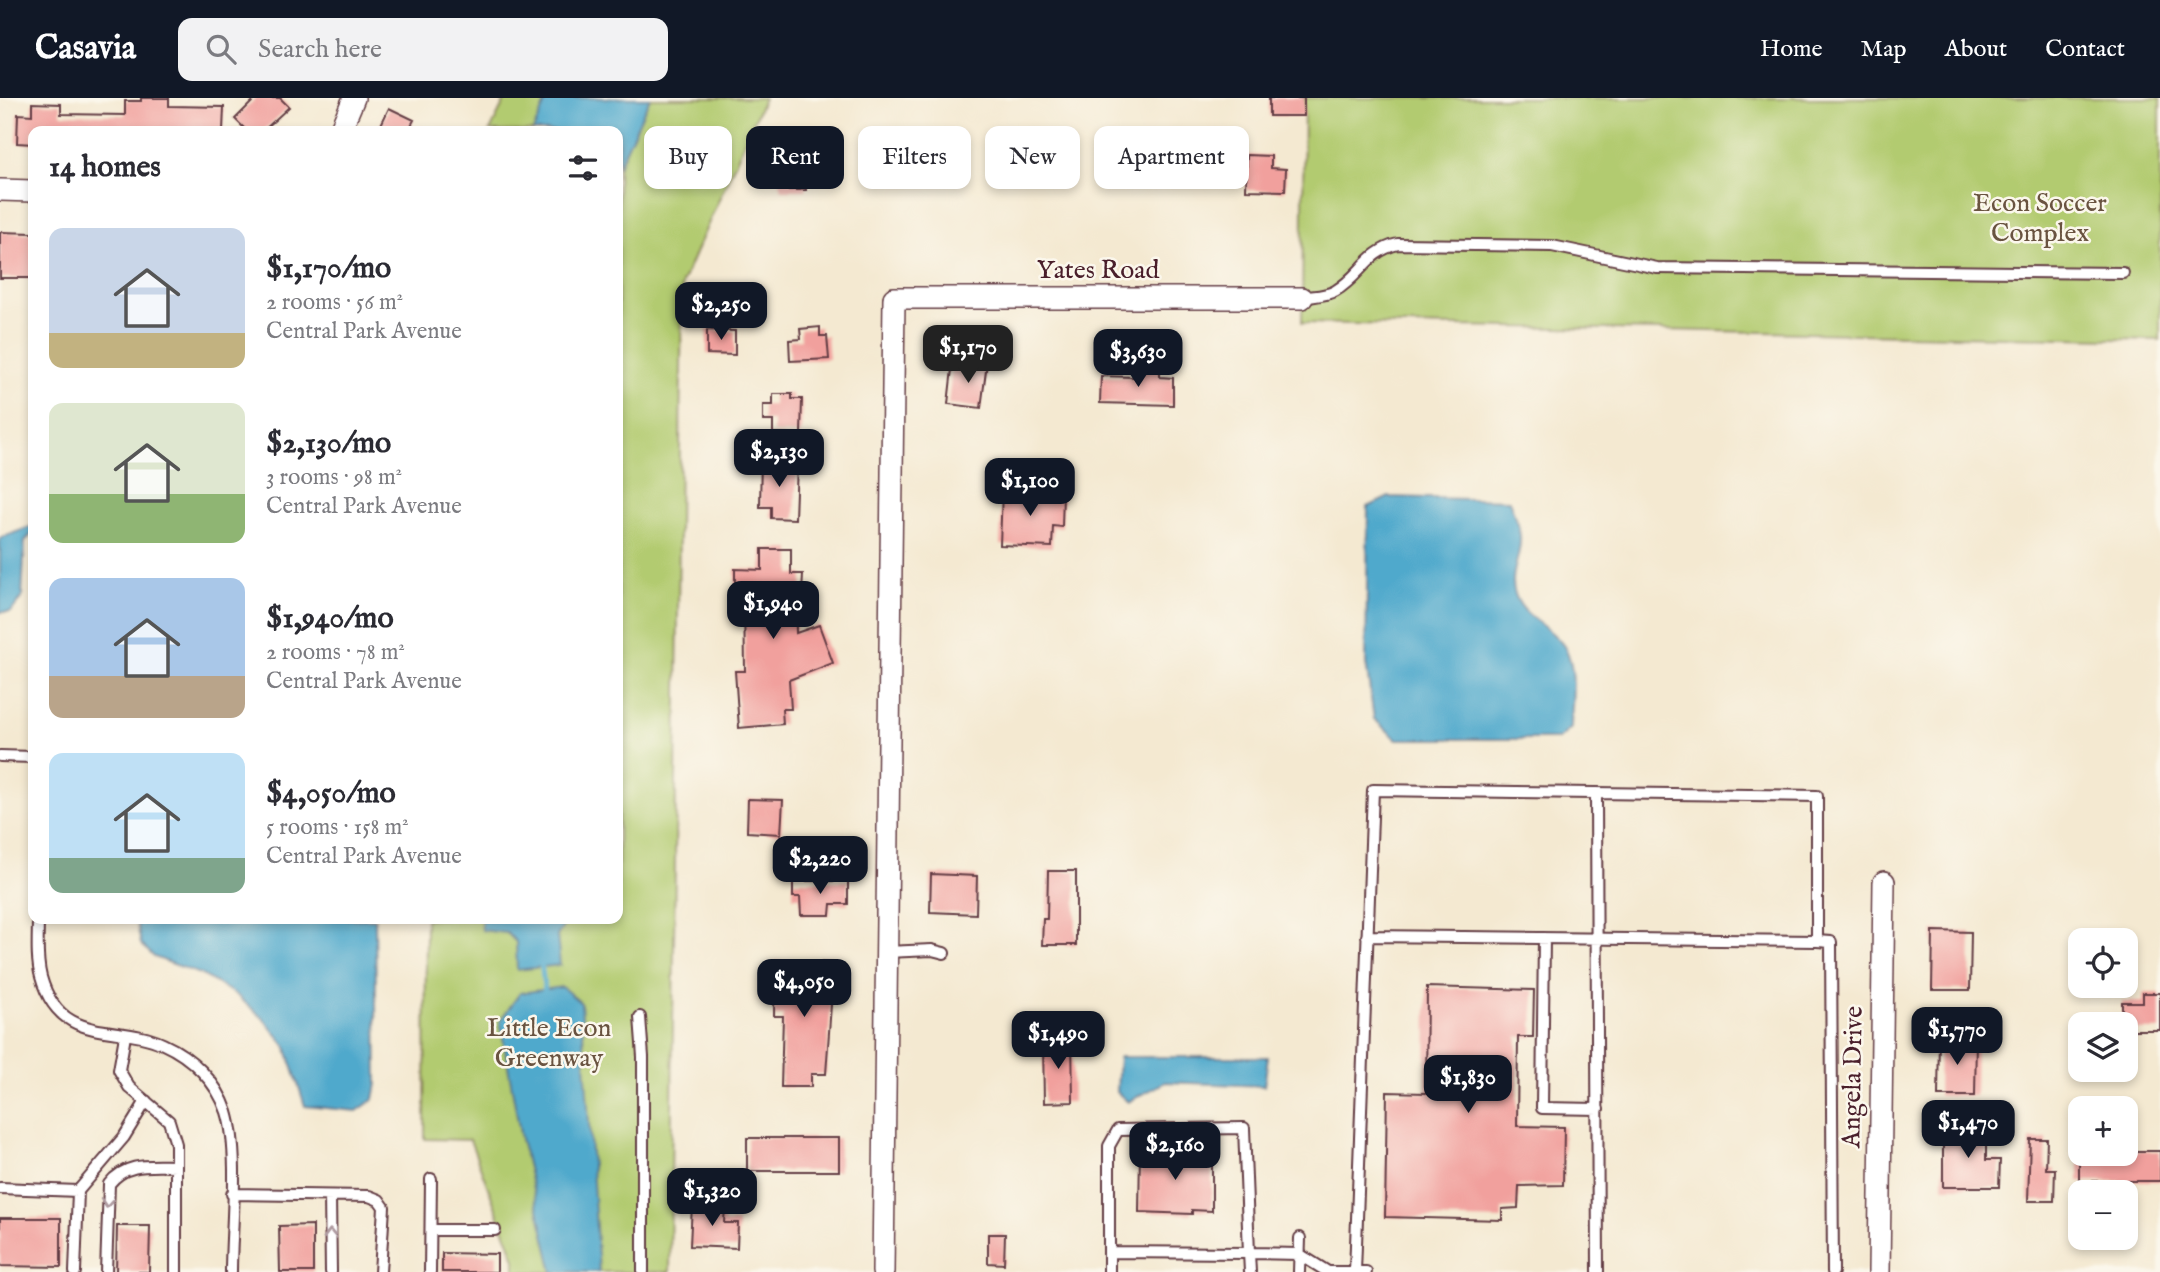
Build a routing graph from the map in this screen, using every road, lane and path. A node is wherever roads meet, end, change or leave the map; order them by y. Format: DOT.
graph roads {
  1 [pos="354,98"];
  2 [pos="342,126"];
  3 [pos="0,190"];
  4 [pos="28,191"];
  5 [pos="2123,273"];
  6 [pos="1302,298"];
  7 [pos="0,756"];
  8 [pos="28,757"];
  9 [pos="1596,793"];
  10 [pos="1884,882"];
  11 [pos="38,924"];
  12 [pos="1367,936"];
  13 [pos="1544,938"];
  14 [pos="1598,939"];
  15 [pos="1817,941"];
  16 [pos="887,952"];
  17 [pos="944,953"];
  18 [pos="640,1017"];
  19 [pos="125,1036"];
  20 [pos="146,1101"];
  21 [pos="1598,1109"];
  22 [pos="176,1166"];
  23 [pos="431,1180"];
  24 [pos="0,1188"];
  25 [pos="78,1191"];
  26 [pos="232,1194"];
  27 [pos="330,1196"];
  28 [pos="430,1230"];
  29 [pos="495,1230"];
  30 [pos="1300,1238"];
  31 [pos="1110,1252"];
  32 [pos="1250,1253"];
  33 [pos="1299,1254"];
  34 [pos="75,1272"];
  35 [pos="106,1272"];
  36 [pos="176,1272"];
  37 [pos="231,1272"];
  38 [pos="331,1272"];
  39 [pos="380,1272"];
  40 [pos="430,1272"];
  41 [pos="643,1272"];
  42 [pos="883,1272"];
  43 [pos="1109,1272"];
  44 [pos="1250,1272"];
  45 [pos="1299,1272"];
  46 [pos="1355,1272"];
  47 [pos="1366,1272"];
  48 [pos="1598,1272"];
  49 [pos="1833,1272"];
  50 [pos="1879,1272"];
  1 -- 2 [label="street"];
  3 -- 4 [label="street"];
  5 -- 6 [label="lane"];
  6 -- 16 [label="street, Yates Road"];
  7 -- 8 [label="lane"];
  9 -- 12 [label="lane"];
  9 -- 14 [label="lane"];
  9 -- 15 [label="lane"];
  10 -- 50 [label="street, Angela Drive"];
  11 -- 19 [label="lane"];
  12 -- 13 [label="lane"];
  12 -- 46 [label="lane"];
  13 -- 14 [label="lane"];
  13 -- 21 [label="lane"];
  14 -- 15 [label="lane"];
  14 -- 21 [label="lane"];
  15 -- 49 [label="lane"];
  16 -- 17 [label="lane"];
  16 -- 42 [label="street"];
  18 -- 41 [label="lane"];
  19 -- 20 [label="lane"];
  19 -- 26 [label="lane"];
  20 -- 22 [label="lane"];
  20 -- 25 [label="lane"];
  21 -- 48 [label="lane"];
  22 -- 35 [label="lane, one-way"];
  22 -- 36 [label="lane"];
  23 -- 28 [label="lane"];
  24 -- 25 [label="lane"];
  25 -- 34 [label="lane"];
  26 -- 27 [label="lane"];
  26 -- 37 [label="lane"];
  38 -- 27 [label="lane, one-way"];
  27 -- 39 [label="lane"];
  28 -- 29 [label="lane"];
  28 -- 40 [label="lane"];
  30 -- 33 [label="lane"];
  31 -- 32 [label="lane"];
  31 -- 32 [label="lane"];
  31 -- 43 [label="lane"];
  32 -- 33 [label="lane"];
  32 -- 44 [label="lane"];
  33 -- 45 [label="lane"];
  33 -- 46 [label="lane"];
  46 -- 47 [label="lane"];
}
